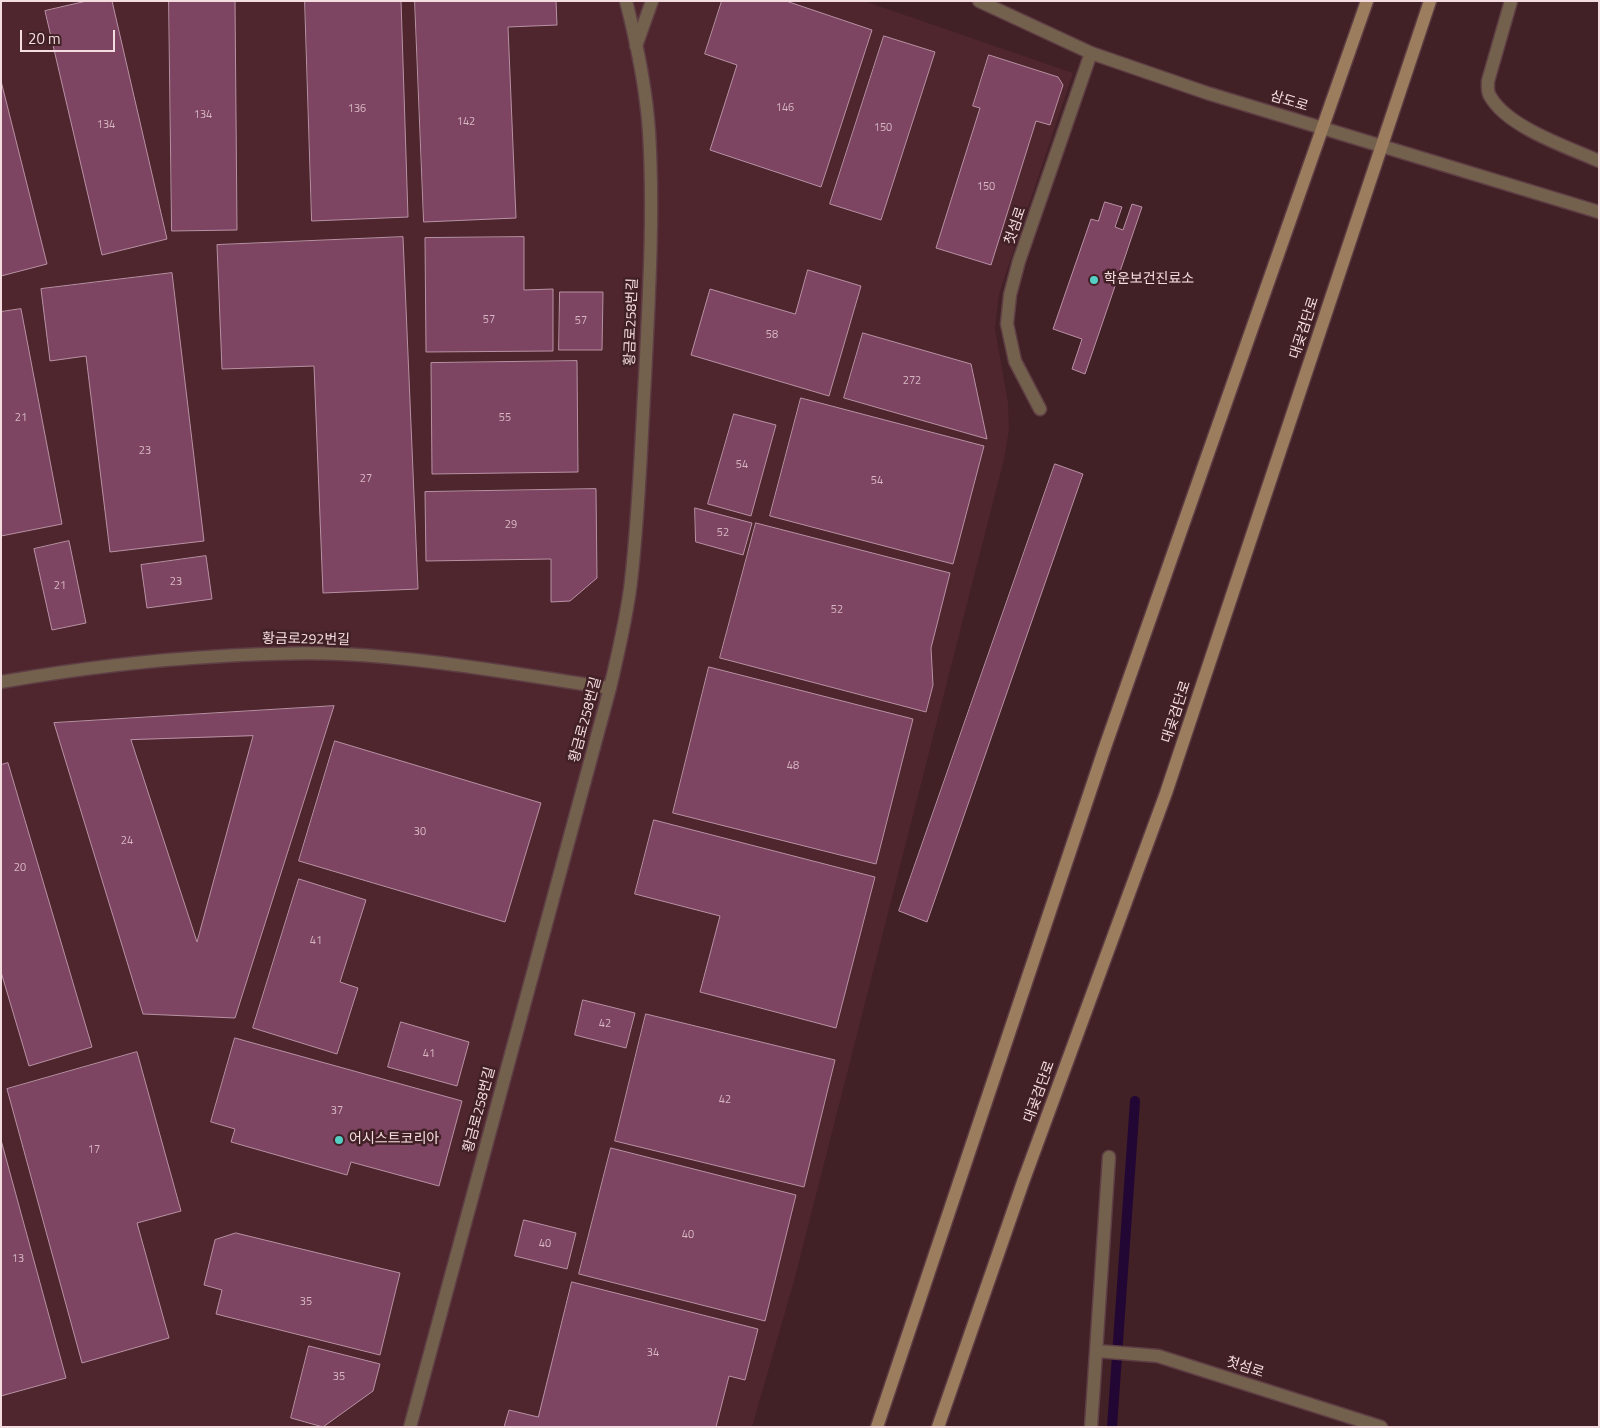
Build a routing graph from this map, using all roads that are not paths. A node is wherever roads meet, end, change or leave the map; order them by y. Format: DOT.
graph roads {
  1 [pos="626,1"];
  2 [pos="652,1"];
  3 [pos="979,1"];
  4 [pos="1367,1"];
  5 [pos="1430,1"];
  6 [pos="1511,1"];
  7 [pos="636,46"];
  8 [pos="1091,52"];
  9 [pos="1323,128"];
  10 [pos="1382,147"];
  11 [pos="1599,161"];
  12 [pos="1599,212"];
  13 [pos="1040,409"];
  14 [pos="1,682"];
  15 [pos="610,688"];
  16 [pos="1109,1157"];
  17 [pos="1097,1350"];
  18 [pos="410,1427"];
  19 [pos="876,1427"];
  20 [pos="938,1427"];
  21 [pos="1090,1427"];
  22 [pos="1381,1427"];
  1 -- 7 [label="street, 황금로258번길"];
  2 -- 7 [label="street"];
  3 -- 8 [label="street, 삼도로"];
  4 -- 9 [label="main road"];
  5 -- 10 [label="main road, 대곶검단로"];
  6 -- 11 [label="street"];
  7 -- 15 [label="street, 황금로258번길"];
  8 -- 9 [label="street, 삼도로"];
  8 -- 13 [label="street, 첫섬로"];
  9 -- 10 [label="street, 삼도로"];
  9 -- 19 [label="main road"];
  10 -- 12 [label="street, 삼도로"];
  10 -- 20 [label="main road, 대곶검단로"];
  14 -- 15 [label="street, 황금로292번길"];
  15 -- 18 [label="street, 황금로258번길"];
  16 -- 17 [label="street"];
  17 -- 21 [label="street"];
  17 -- 22 [label="street, 첫섬로"];
}
